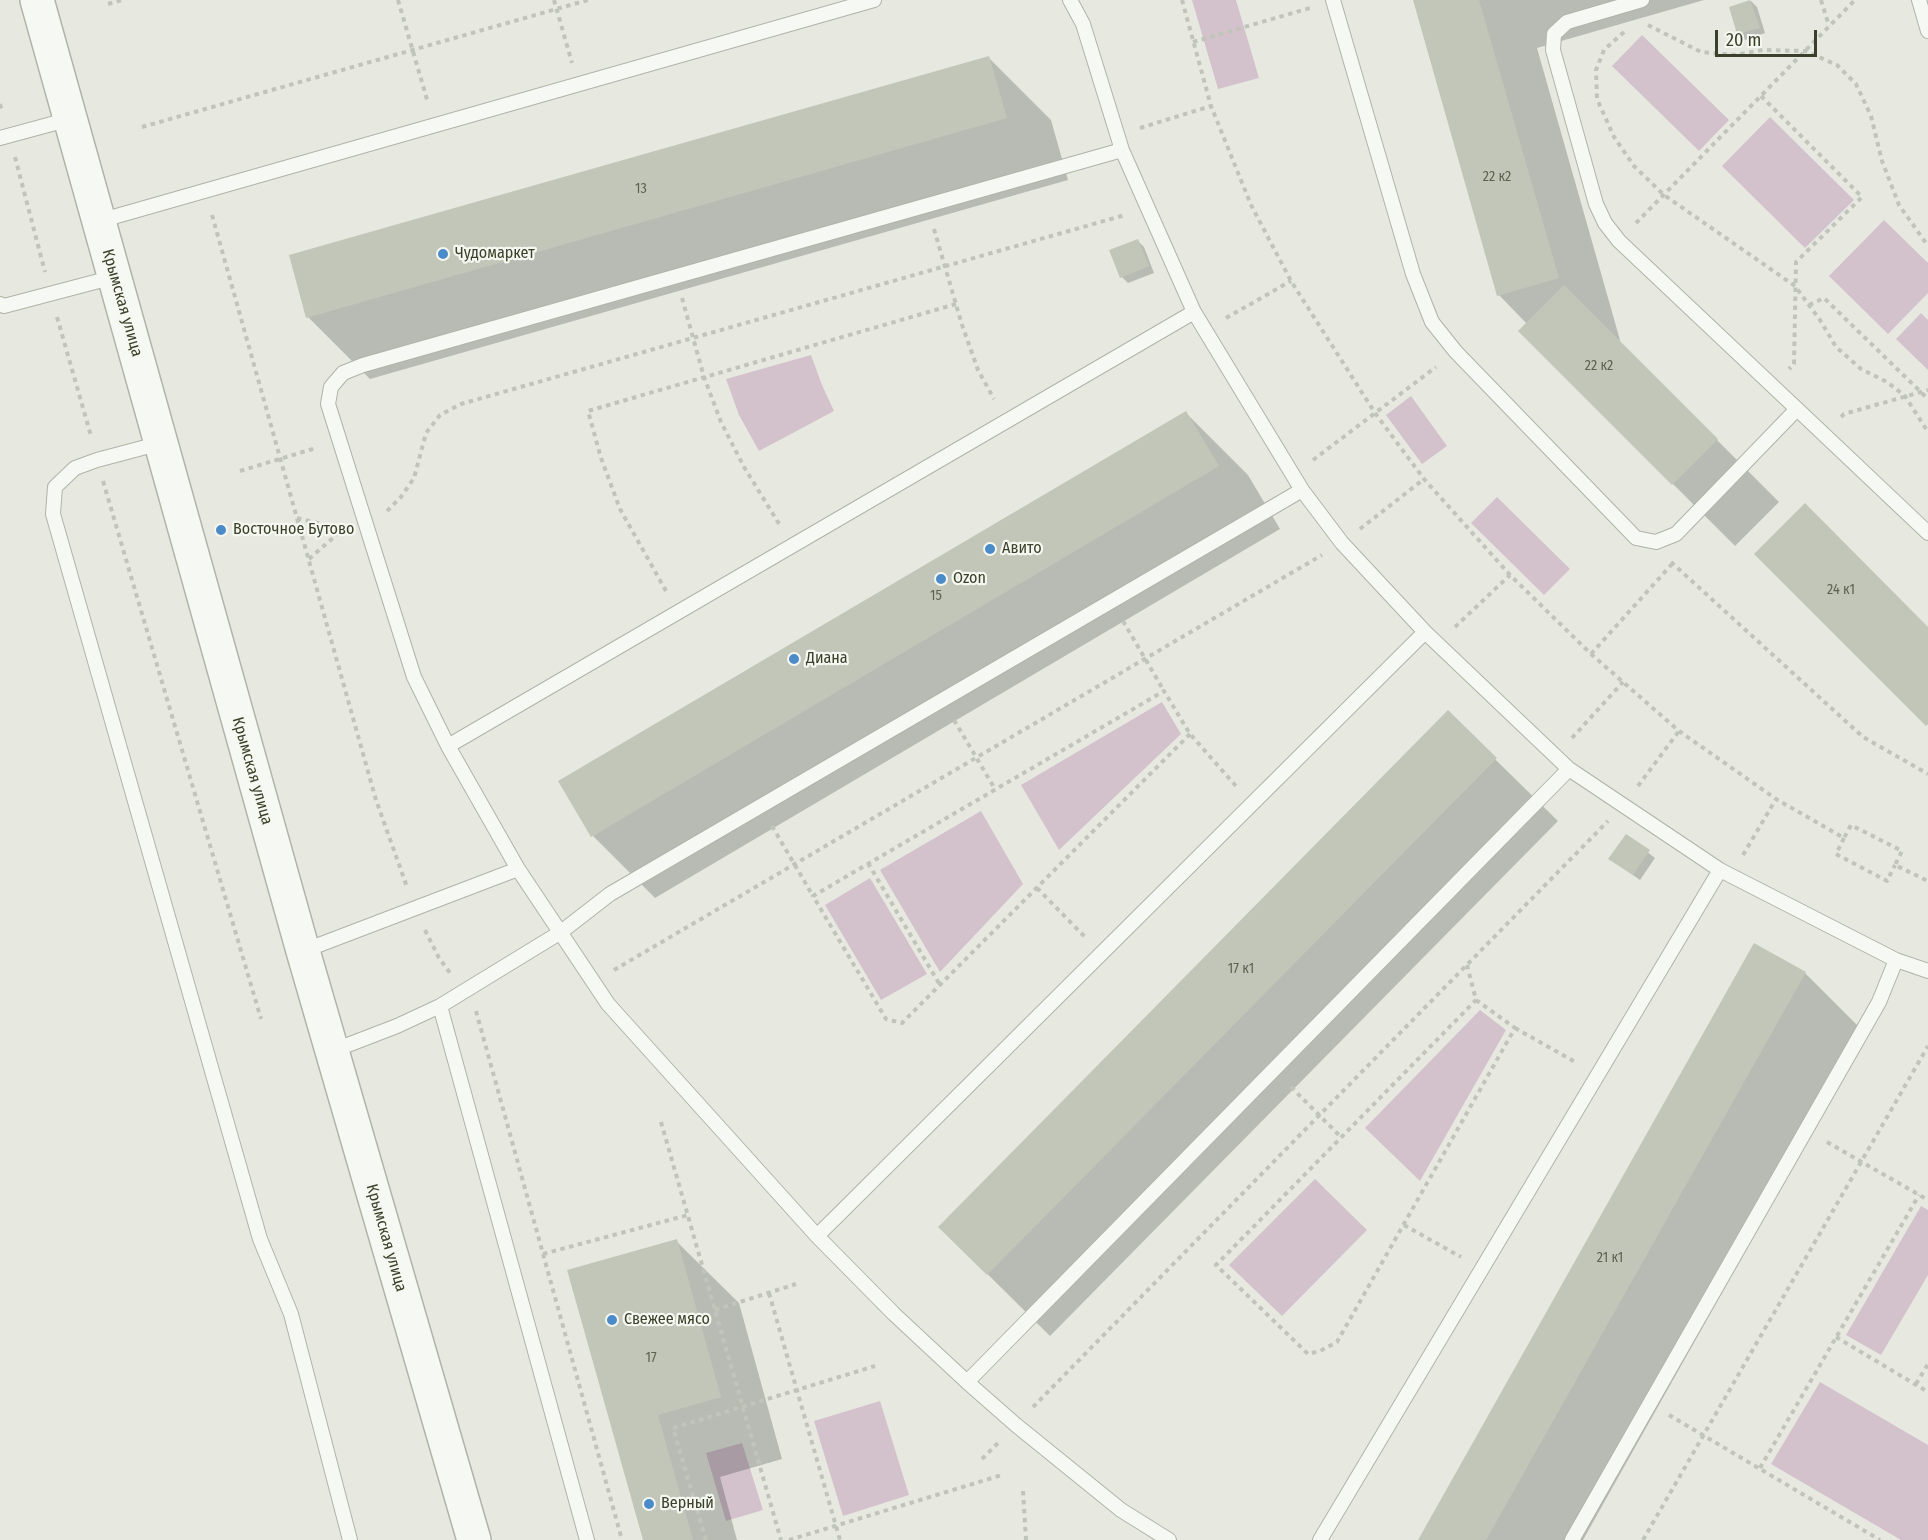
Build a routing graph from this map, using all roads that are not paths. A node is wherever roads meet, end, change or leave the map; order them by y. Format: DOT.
graph roads {
  1 [pos="37,0"];
  2 [pos="874,0"];
  3 [pos="1070,0"];
  4 [pos="1333,0"];
  5 [pos="1642,0"];
  6 [pos="1918,0"];
  7 [pos="1928,31"];
  8 [pos="70,119"];
  9 [pos="5,137"];
  10 [pos="1122,150"];
  11 [pos="99,221"];
  12 [pos="114,277"];
  13 [pos="0,304"];
  14 [pos="1194,312"];
  15 [pos="1797,409"];
  16 [pos="161,443"];
  17 [pos="1302,490"];
  18 [pos="1928,533"];
  19 [pos="1425,632"];
  20 [pos="448,746"];
  21 [pos="1569,769"];
  22 [pos="518,869"];
  23 [pos="1725,872"];
  24 [pos="561,932"];
  25 [pos="303,951"];
  26 [pos="1896,960"];
  27 [pos="1928,970"];
  28 [pos="440,1006"];
  29 [pos="332,1051"];
  30 [pos="817,1236"];
  31 [pos="967,1382"];
  32 [pos="350,1540"];
  33 [pos="474,1540"];
  34 [pos="587,1540"];
  35 [pos="1169,1540"];
  36 [pos="1320,1540"];
  37 [pos="1572,1540"];
  1 -- 8 [label="street, Крымская улица"];
  2 -- 11 [label="lane"];
  3 -- 10 [label="lane"];
  4 -- 15 [label="lane"];
  5 -- 15 [label="lane"];
  6 -- 7 [label="lane"];
  8 -- 9 [label="lane"];
  8 -- 11 [label="street, Крымская улица"];
  10 -- 14 [label="lane"];
  10 -- 20 [label="lane"];
  11 -- 12 [label="street, Крымская улица"];
  12 -- 13 [label="lane"];
  12 -- 16 [label="street, Крымская улица"];
  14 -- 17 [label="lane"];
  14 -- 20 [label="lane"];
  15 -- 18 [label="lane"];
  16 -- 25 [label="street, Крымская улица"];
  16 -- 32 [label="lane"];
  17 -- 19 [label="lane"];
  17 -- 24 [label="lane"];
  19 -- 21 [label="lane"];
  19 -- 30 [label="lane"];
  20 -- 22 [label="lane"];
  21 -- 23 [label="lane"];
  21 -- 31 [label="lane"];
  22 -- 24 [label="lane"];
  22 -- 25 [label="lane"];
  23 -- 26 [label="lane"];
  23 -- 36 [label="lane"];
  24 -- 28 [label="lane"];
  24 -- 30 [label="lane"];
  25 -- 29 [label="street, Крымская улица"];
  26 -- 27 [label="lane"];
  26 -- 37 [label="lane"];
  28 -- 29 [label="lane"];
  28 -- 34 [label="lane"];
  29 -- 33 [label="street, Крымская улица"];
  30 -- 31 [label="lane"];
  31 -- 35 [label="lane"];
}
